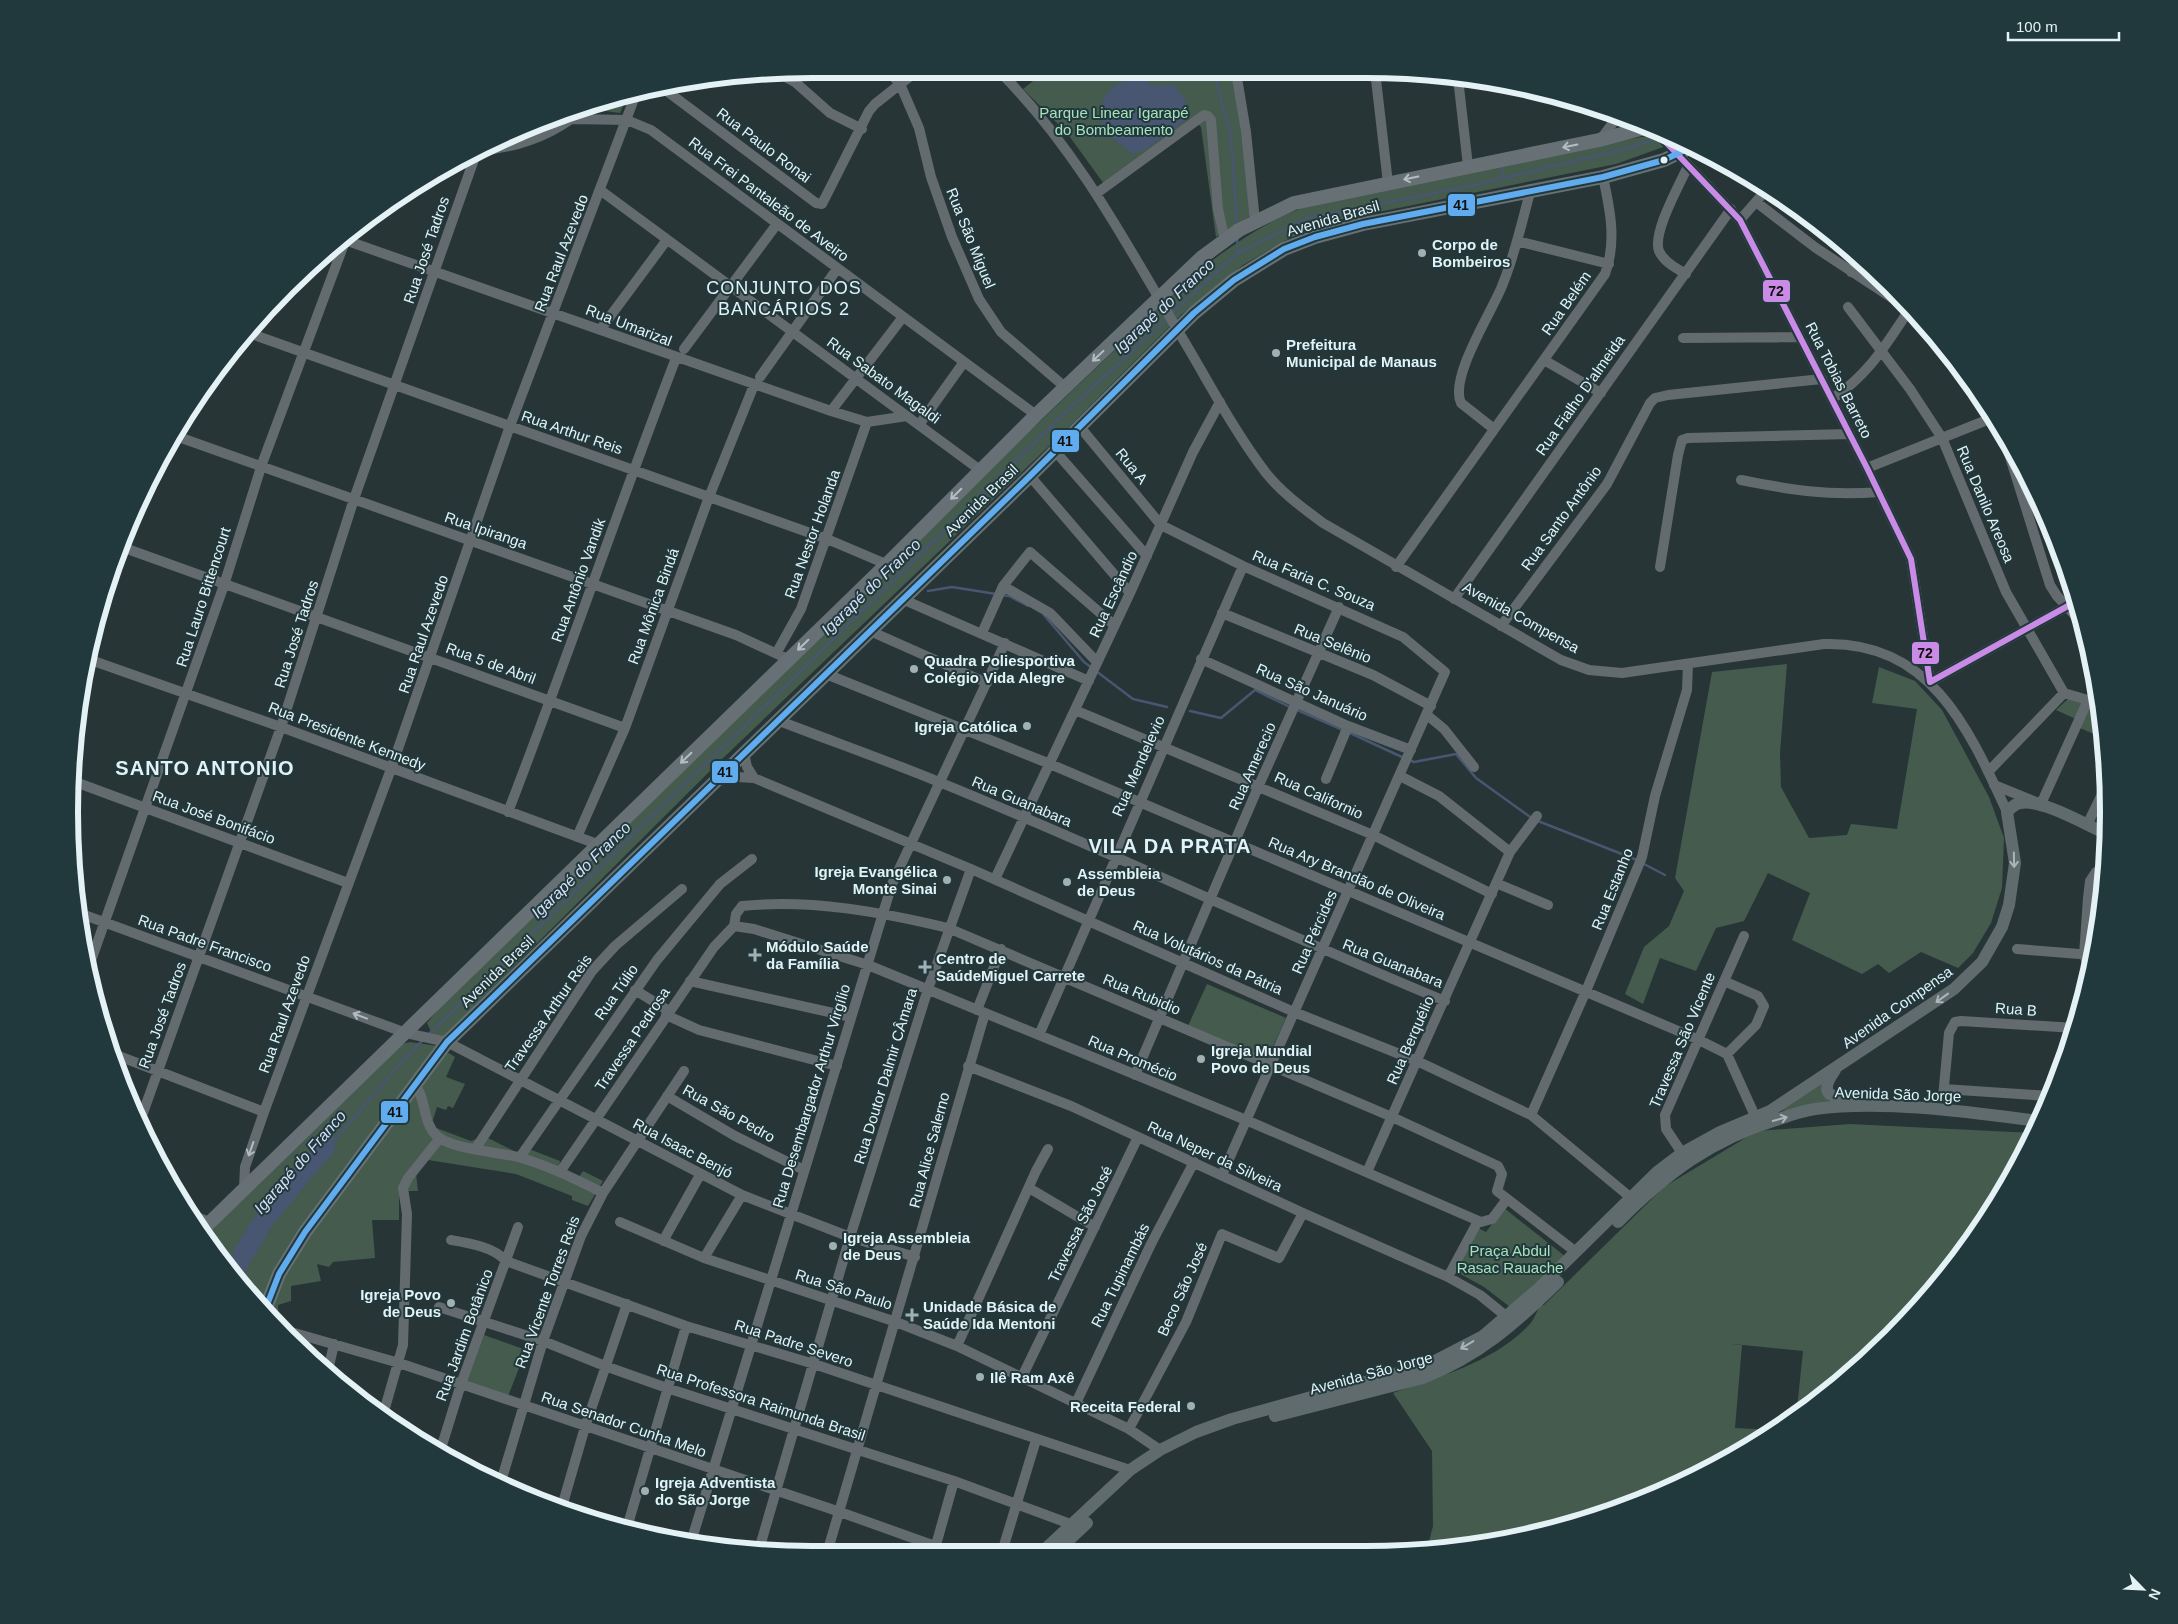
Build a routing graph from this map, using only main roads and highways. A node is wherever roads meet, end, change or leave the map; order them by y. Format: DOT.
graph roads {
  1 [pos="1640,130"];
  2 [pos="1681,149"];
  3 [pos="2100,831"];
  4 [pos="1838,1067"];
  5 [pos="1770,1111"];
  6 [pos="2035,1115"];
  7 [pos="2033,1120"];
  8 [pos="205,1227"];
  9 [pos="267,1303"];
  10 [pos="1049,1546"];
  11 [pos="1062,1546"];
  1 -- 8 [label="highway, Avenida Brasil, one-way"];
  2 -- 9 [label="highway, Avenida Brasil"];
  3 -- 4 [label="main road, Avenida Compensa, one-way"];
  4 -- 5 [label="main road, Avenida Compensa"];
  4 -- 6 [label="main road"];
  5 -- 10 [label="main road, Avenida São Jorge, one-way"];
  11 -- 7 [label="main road, Avenida São Jorge, one-way"];
}
